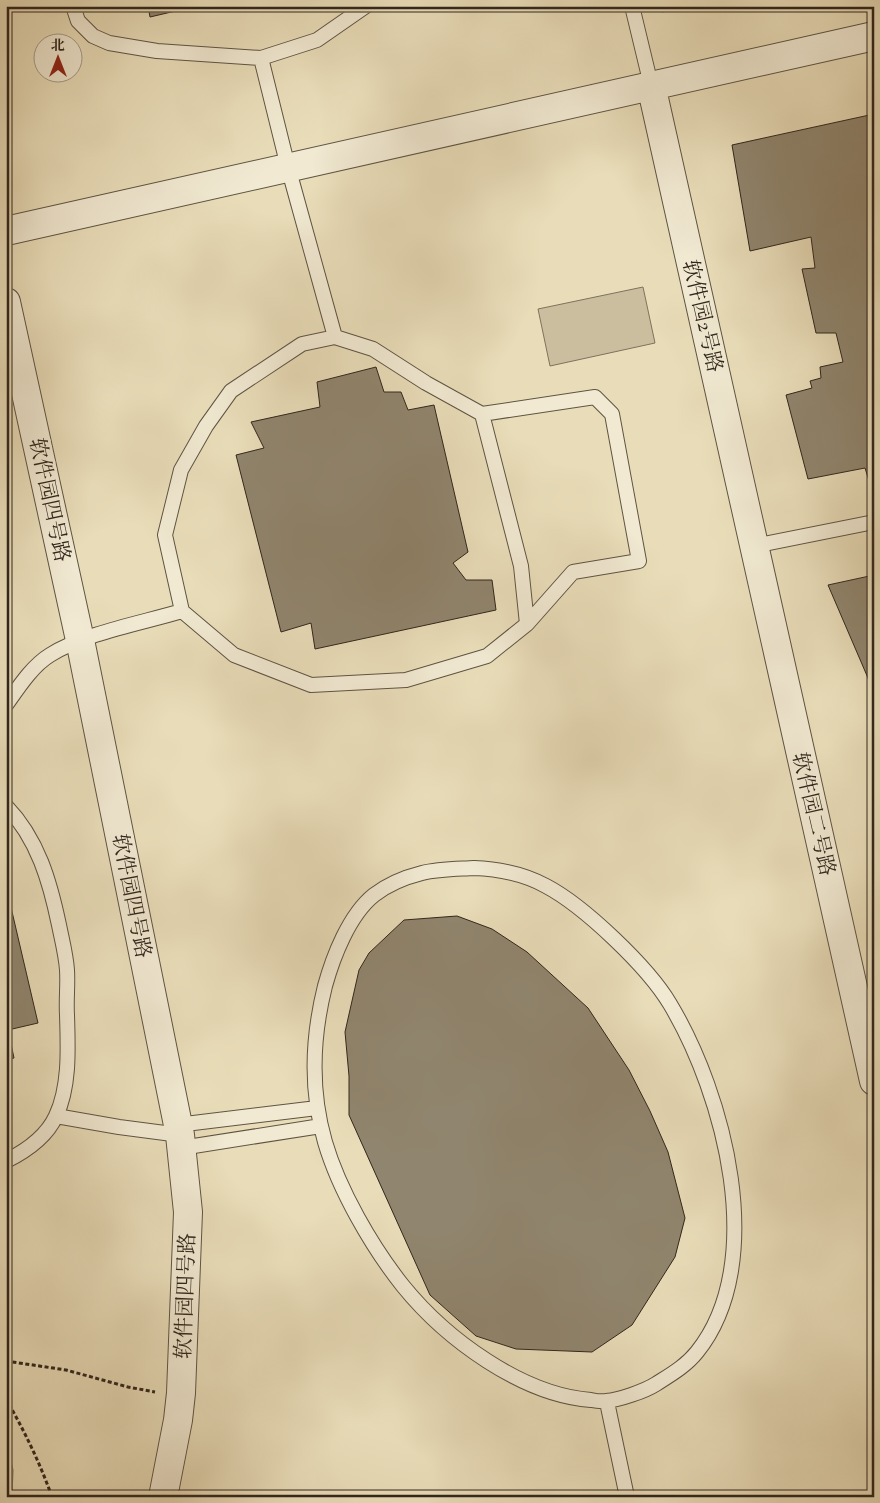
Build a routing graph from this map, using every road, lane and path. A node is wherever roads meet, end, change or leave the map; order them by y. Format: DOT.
graph roads {
  1 [pos="73,6"];
  2 [pos="366,6"];
  3 [pos="632,6"];
  4 [pos="874,36"];
  5 [pos="261,58"];
  6 [pos="651,85"];
  7 [pos="288,167"];
  8 [pos="6,231"];
  9 [pos="6,302"];
  10 [pos="335,337"];
  11 [pos="482,414"];
  12 [pos="874,522"];
  13 [pos="754,546"];
  14 [pos="182,611"];
  15 [pos="527,624"];
  16 [pos="80,640"];
  17 [pos="6,705"];
  18 [pos="6,806"];
  19 [pos="864,995"];
  20 [pos="874,1081"];
  21 [pos="317,1108"];
  22 [pos="56,1116"];
  23 [pos="321,1126"];
  24 [pos="179,1136"];
  25 [pos="6,1161"];
  26 [pos="6,1361"];
  27 [pos="181,1393"];
  28 [pos="6,1399"];
  29 [pos="607,1402"];
  30 [pos="52,1497"];
  31 [pos="163,1497"];
  32 [pos="626,1497"];
  1 -- 5 [label="lane"];
  2 -- 5 [label="lane"];
  3 -- 6 [label="lane"];
  4 -- 6 [label="street"];
  5 -- 7 [label="lane"];
  6 -- 7 [label="street"];
  6 -- 13 [label="street, 软件园2号路"];
  7 -- 8 [label="street"];
  7 -- 10 [label="lane"];
  9 -- 16 [label="street, 软件园四号路"];
  10 -- 11 [label="lane"];
  10 -- 14 [label="lane"];
  11 -- 15 [label="lane"];
  11 -- 15 [label="lane"];
  12 -- 13 [label="lane"];
  13 -- 19 [label="street, 软件园二号路"];
  14 -- 15 [label="lane"];
  14 -- 16 [label="lane"];
  16 -- 17 [label="lane"];
  16 -- 24 [label="street, 软件园四号路"];
  18 -- 22 [label="lane"];
  19 -- 20 [label="street, 软件园二号路"];
  21 -- 23 [label="lane"];
  21 -- 24 [label="lane"];
  21 -- 29 [label="lane"];
  22 -- 24 [label="lane"];
  22 -- 25 [label="lane"];
  23 -- 24 [label="lane"];
  23 -- 29 [label="lane"];
  24 -- 27 [label="street, 软件园四号路"];
  26 -- 27 [label="path"];
  27 -- 31 [label="street, 软件园四号路"];
  28 -- 30 [label="path"];
  29 -- 32 [label="lane"];
}
